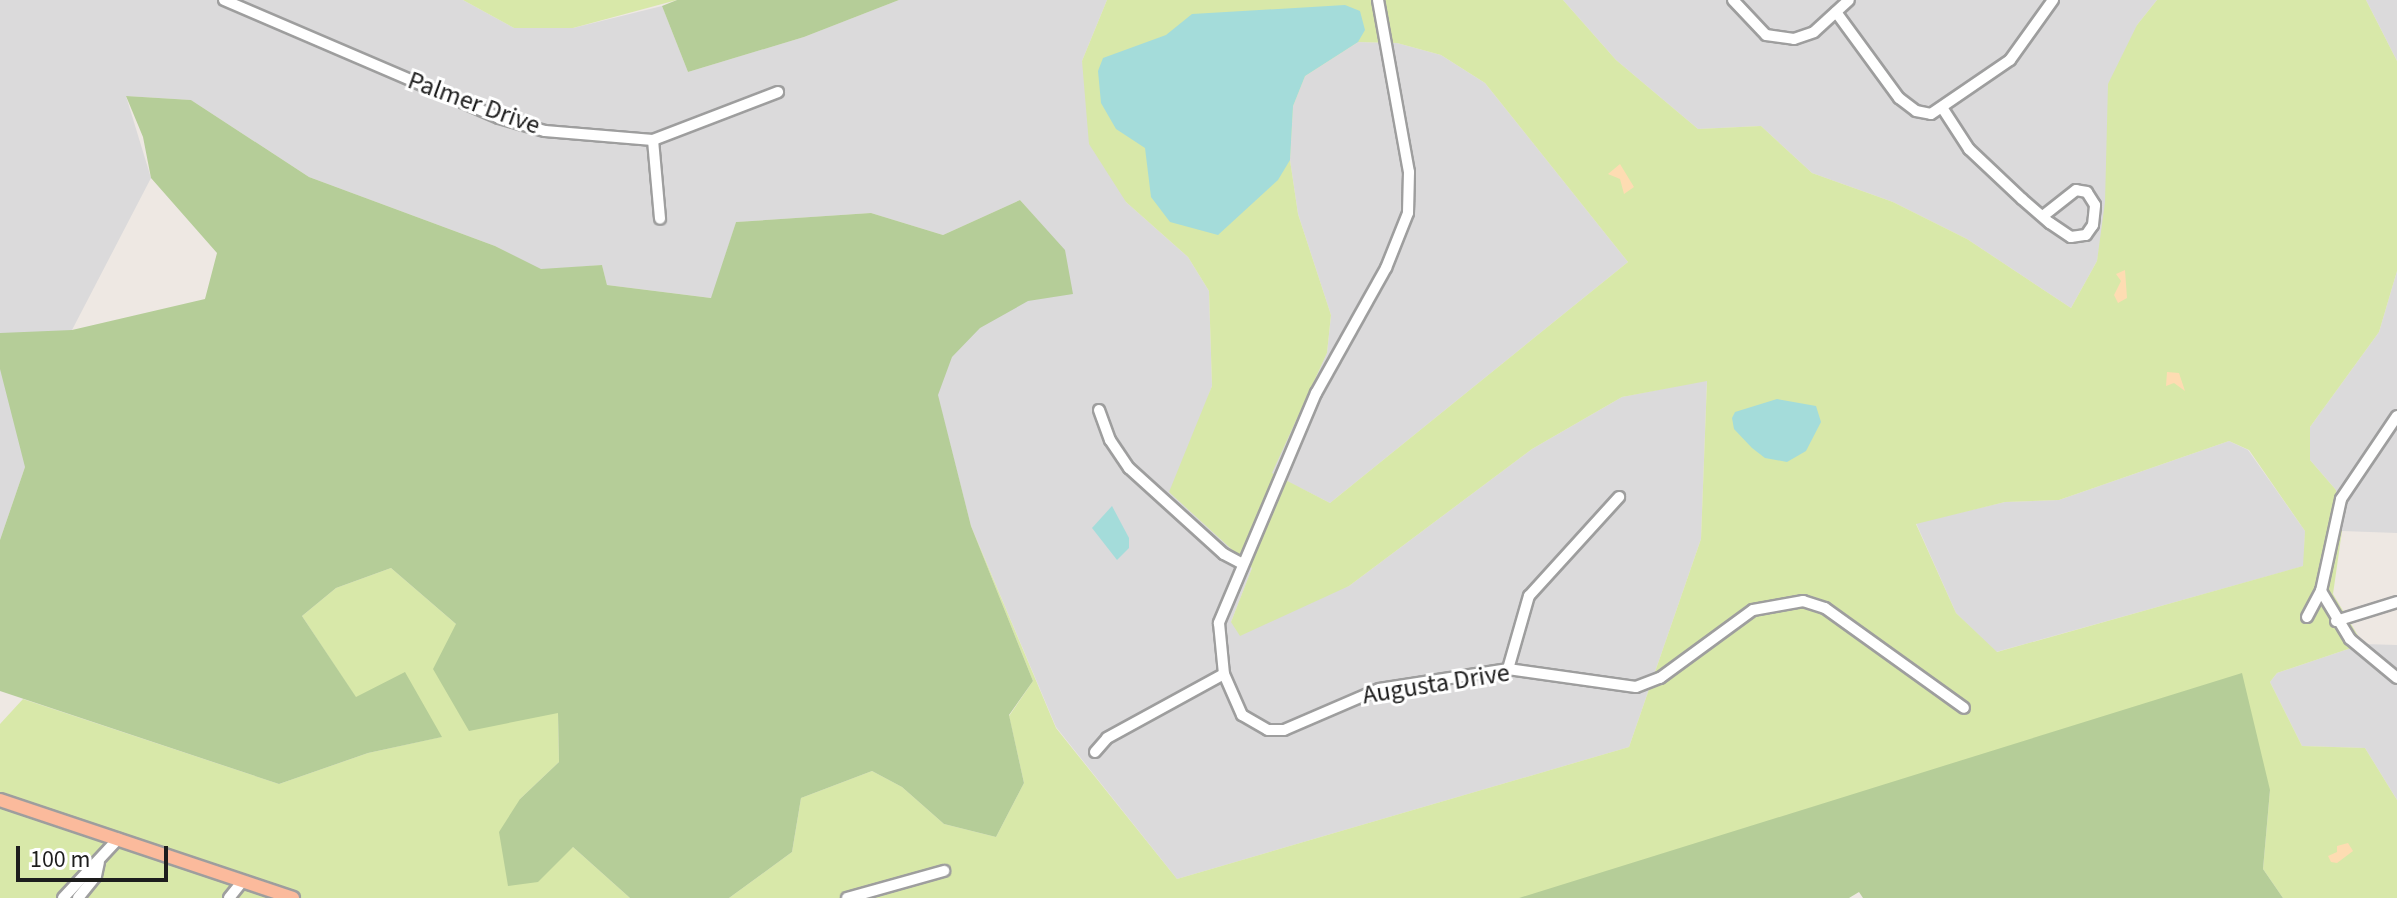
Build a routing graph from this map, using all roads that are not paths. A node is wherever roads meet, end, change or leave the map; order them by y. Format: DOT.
graph roads {
  1 [pos="224,0"];
  2 [pos="1378,0"];
  3 [pos="1733,0"];
  4 [pos="1849,0"];
  5 [pos="2053,0"];
  6 [pos="1836,12"];
  7 [pos="778,92"];
  8 [pos="1943,109"];
  9 [pos="653,140"];
  10 [pos="2043,216"];
  11 [pos="660,219"];
  12 [pos="1099,410"];
  13 [pos="2397,416"];
  14 [pos="1619,497"];
  15 [pos="1243,564"];
  16 [pos="2321,591"];
  17 [pos="2397,602"];
  18 [pos="2307,617"];
  19 [pos="2336,621"];
  20 [pos="1508,669"];
  21 [pos="1224,674"];
  22 [pos="2397,678"];
  23 [pos="1964,708"];
  24 [pos="1095,752"];
  25 [pos="0,800"];
  26 [pos="118,839"];
  27 [pos="99,862"];
  28 [pos="944,871"];
  29 [pos="243,881"];
  30 [pos="63,898"];
  31 [pos="78,898"];
  32 [pos="229,898"];
  33 [pos="293,898"];
  34 [pos="847,898"];
  1 -- 9 [label="street, Palmer Drive"];
  2 -- 15 [label="street, Augusta Drive"];
  3 -- 6 [label="street"];
  4 -- 6 [label="street"];
  5 -- 8 [label="street"];
  6 -- 8 [label="street"];
  7 -- 9 [label="street, Palmer Drive"];
  8 -- 10 [label="street"];
  9 -- 11 [label="street"];
  10 -- 10 [label="street"];
  12 -- 15 [label="street"];
  13 -- 16 [label="street"];
  14 -- 20 [label="street"];
  15 -- 21 [label="street, Augusta Drive"];
  16 -- 18 [label="street"];
  16 -- 19 [label="street"];
  17 -- 19 [label="street"];
  19 -- 22 [label="street"];
  20 -- 21 [label="street, Augusta Drive"];
  20 -- 23 [label="street, Augusta Drive"];
  21 -- 24 [label="street"];
  25 -- 26 [label="main road"];
  26 -- 27 [label="street"];
  26 -- 29 [label="main road"];
  27 -- 30 [label="street"];
  27 -- 31 [label="street"];
  28 -- 34 [label="street"];
  29 -- 32 [label="street"];
  29 -- 33 [label="main road"];
}
